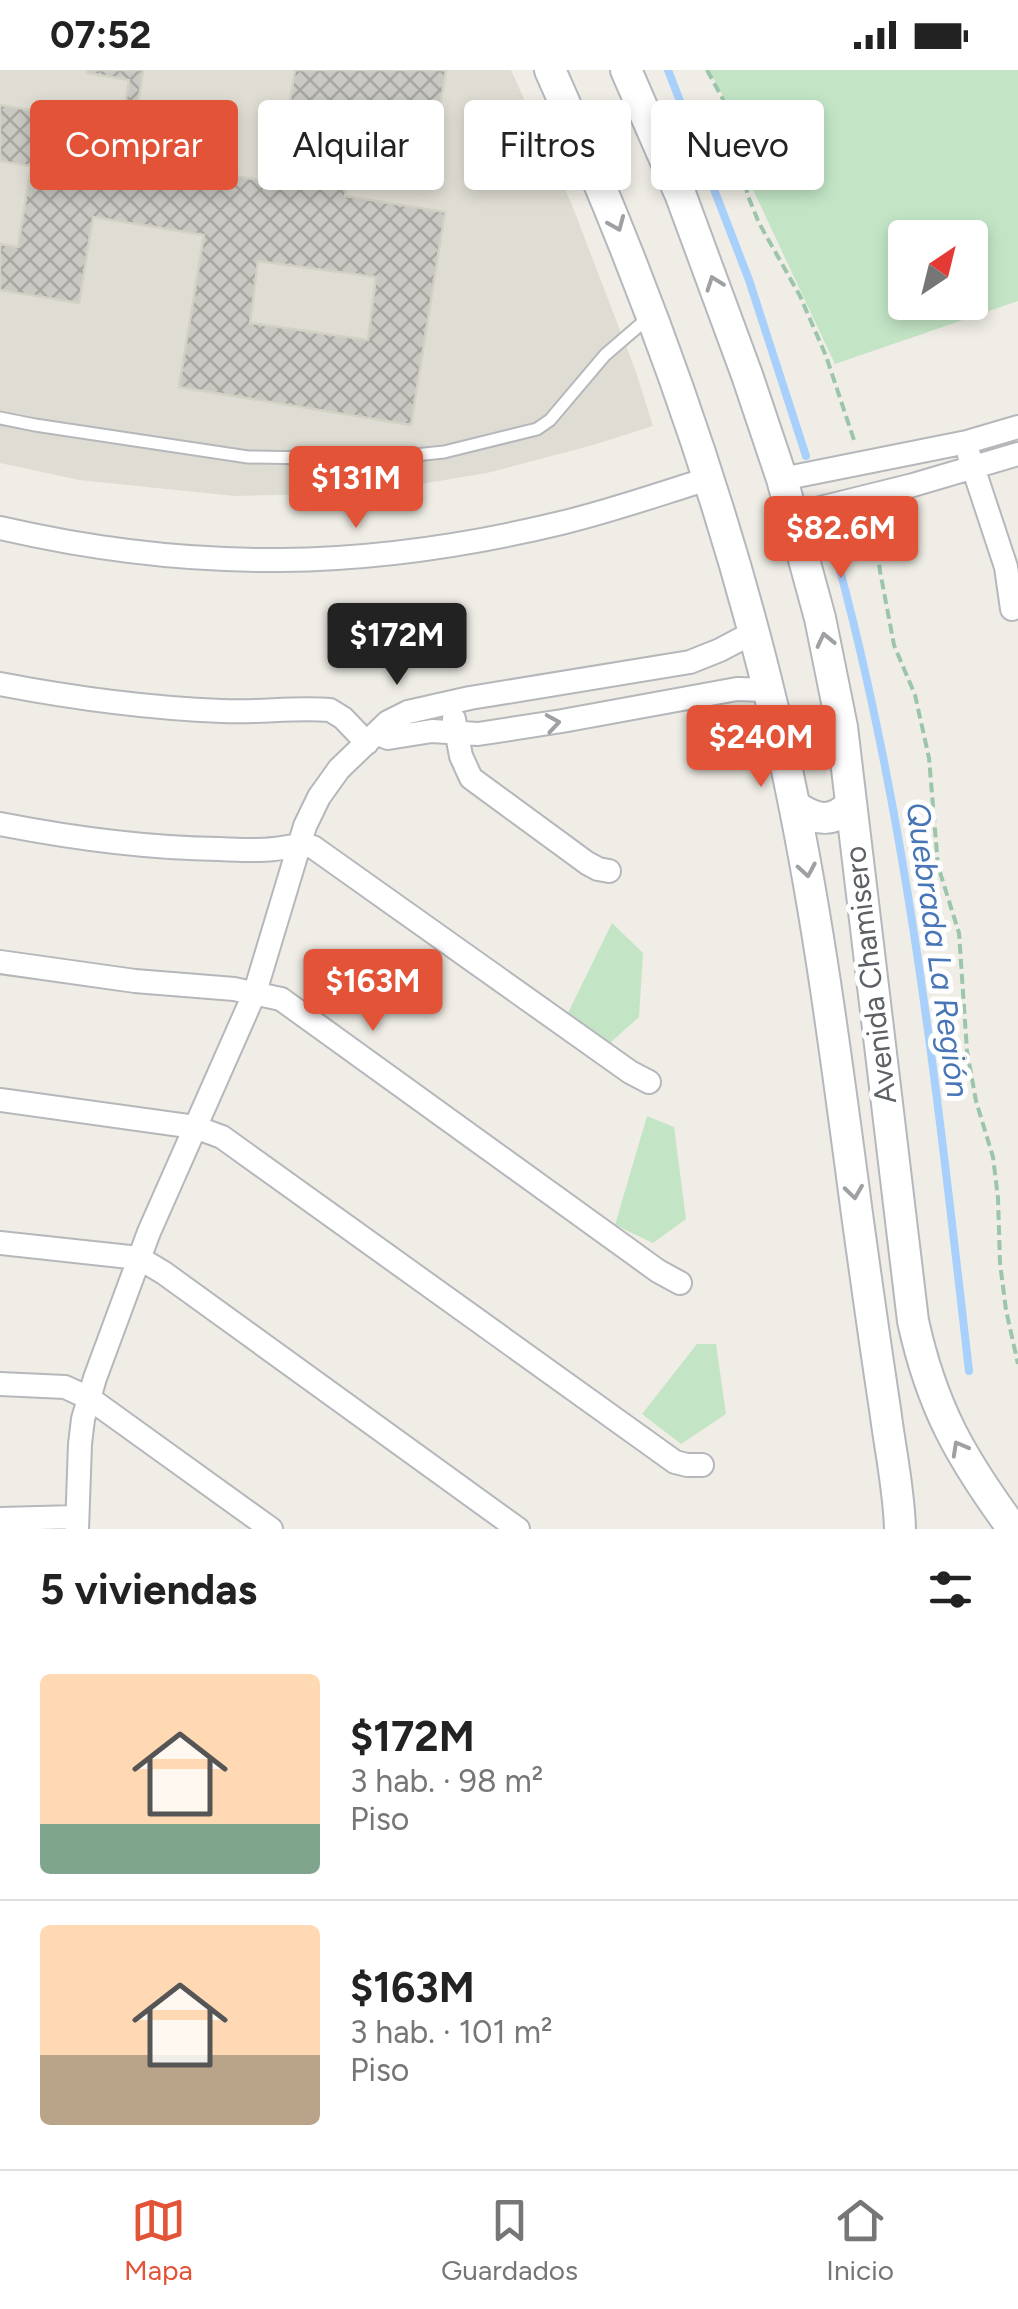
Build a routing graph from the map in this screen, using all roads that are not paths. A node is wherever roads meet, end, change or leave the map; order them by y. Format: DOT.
graph roads {
  1 [pos="550,70"];
  2 [pos="626,70"];
  3 [pos="652,314"];
  4 [pos="0,418"];
  5 [pos="1018,427"];
  6 [pos="966,442"];
  7 [pos="1018,454"];
  8 [pos="972,468"];
  9 [pos="782,478"];
  10 [pos="708,479"];
  11 [pos="792,515"];
  12 [pos="0,528"];
  13 [pos="1012,609"];
  14 [pos="754,632"];
  15 [pos="0,684"];
  16 [pos="768,690"];
  17 [pos="451,701"];
  18 [pos="456,732"];
  19 [pos="372,738"];
  20 [pos="850,805"];
  21 [pos="795,806"];
  22 [pos="0,824"];
  23 [pos="299,845"];
  24 [pos="609,871"];
  25 [pos="0,962"];
  26 [pos="254,992"];
  27 [pos="649,1082"];
  28 [pos="0,1100"];
  29 [pos="195,1128"];
  30 [pos="0,1243"];
  31 [pos="139,1258"];
  32 [pos="680,1283"];
  33 [pos="0,1384"];
  34 [pos="89,1398"];
  35 [pos="702,1465"];
  36 [pos="0,1519"];
  37 [pos="77,1523"];
  38 [pos="271,1529"];
  39 [pos="518,1529"];
  40 [pos="900,1529"];
  41 [pos="1014,1529"];
  1 -- 3 [label="street, Avenida Chamisero, one-way"];
  9 -- 2 [label="street, Avenida Chamisero, one-way"];
  3 -- 4 [label="lane"];
  3 -- 10 [label="street, Avenida Chamisero"];
  5 -- 6 [label="street"];
  6 -- 8 [label="street"];
  6 -- 9 [label="street"];
  7 -- 8 [label="street"];
  8 -- 11 [label="street"];
  8 -- 13 [label="street"];
  9 -- 11 [label="street, Avenida Chamisero"];
  10 -- 12 [label="street"];
  10 -- 14 [label="street, Avenida Chamisero"];
  20 -- 11 [label="street, Avenida Chamisero, one-way"];
  14 -- 16 [label="street, Avenida Chamisero"];
  14 -- 17 [label="street"];
  15 -- 19 [label="street"];
  18 -- 16 [label="street, one-way"];
  16 -- 21 [label="street, Avenida Chamisero"];
  17 -- 18 [label="street"];
  17 -- 19 [label="street"];
  18 -- 19 [label="street"];
  18 -- 24 [label="street"];
  19 -- 23 [label="street"];
  20 -- 21 [label="street"];
  41 -- 20 [label="street, Avenida Chamisero, one-way"];
  21 -- 40 [label="street, Avenida Chamisero, one-way"];
  22 -- 23 [label="street"];
  23 -- 26 [label="street"];
  23 -- 27 [label="street"];
  25 -- 26 [label="street"];
  26 -- 29 [label="street"];
  26 -- 32 [label="street"];
  28 -- 29 [label="street"];
  29 -- 31 [label="street"];
  29 -- 35 [label="street"];
  30 -- 31 [label="street"];
  31 -- 34 [label="street"];
  31 -- 39 [label="street"];
  33 -- 34 [label="street"];
  34 -- 37 [label="street"];
  34 -- 38 [label="street"];
  36 -- 37 [label="street"];
}
